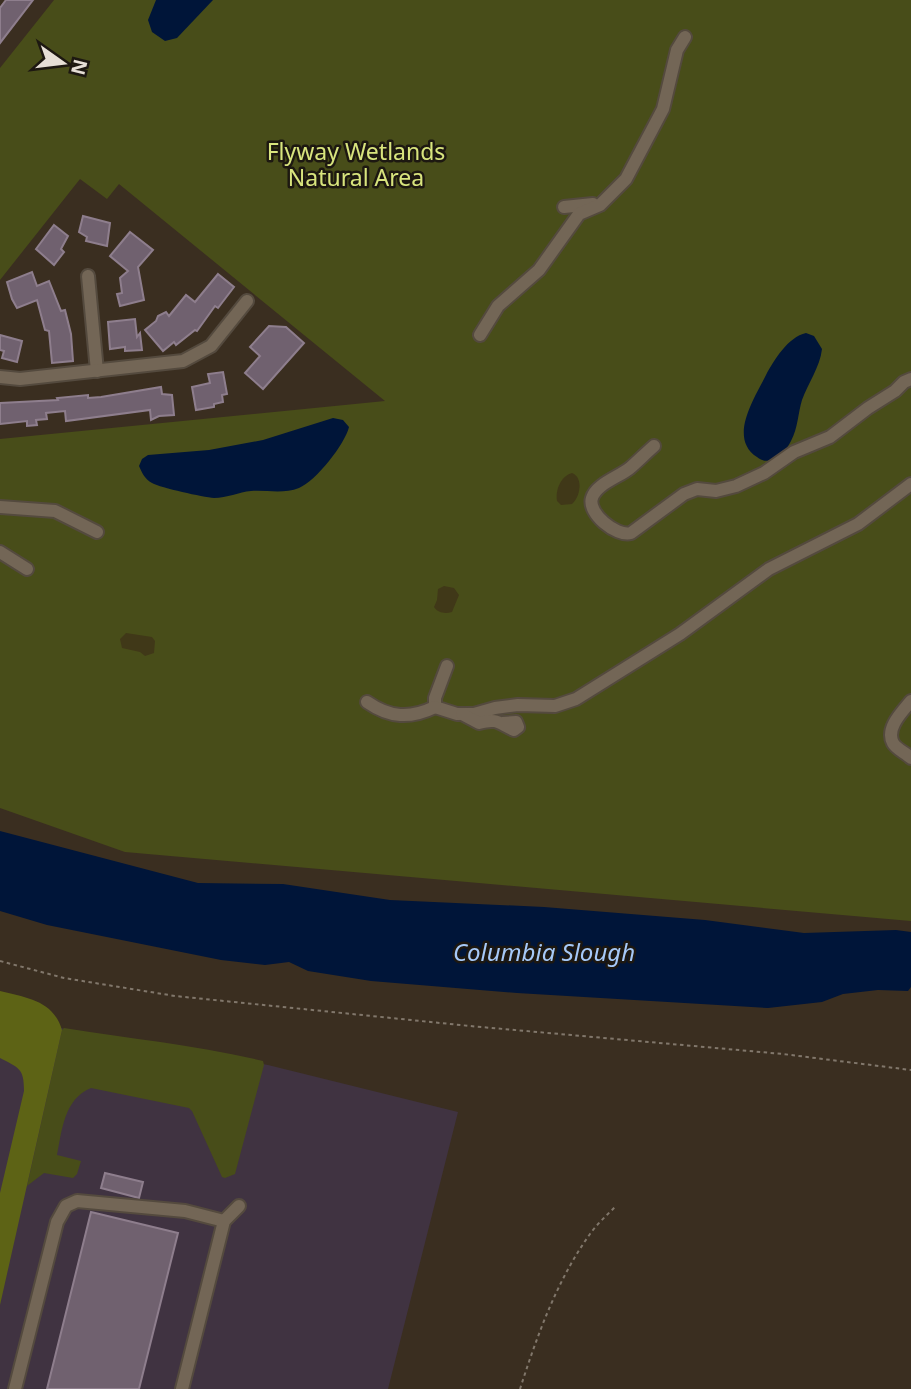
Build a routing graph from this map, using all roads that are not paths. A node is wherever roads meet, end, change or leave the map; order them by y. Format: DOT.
graph roads {
  1 [pos="685,37"];
  2 [pos="600,205"];
  3 [pos="564,207"];
  4 [pos="88,276"];
  5 [pos="247,301"];
  6 [pos="480,335"];
  7 [pos="97,371"];
  8 [pos="0,377"];
  9 [pos="911,379"];
  10 [pos="654,446"];
  11 [pos="911,484"];
  12 [pos="0,507"];
  13 [pos="97,532"];
  14 [pos="0,552"];
  15 [pos="27,569"];
  16 [pos="447,666"];
  17 [pos="911,701"];
  18 [pos="367,702"];
  19 [pos="435,707"];
  20 [pos="462,714"];
  21 [pos="503,723"];
  22 [pos="911,758"];
  23 [pos="239,1206"];
  24 [pos="224,1221"];
  25 [pos="15,1389"];
  26 [pos="181,1389"];
  1 -- 2 [label="street"];
  2 -- 3 [label="street"];
  2 -- 6 [label="street"];
  4 -- 7 [label="street"];
  5 -- 7 [label="street"];
  7 -- 8 [label="street"];
  9 -- 10 [label="street"];
  11 -- 20 [label="street"];
  12 -- 13 [label="street"];
  14 -- 15 [label="street"];
  16 -- 19 [label="street"];
  17 -- 22 [label="street"];
  18 -- 19 [label="street"];
  19 -- 20 [label="street"];
  20 -- 21 [label="street"];
  23 -- 24 [label="street"];
  24 -- 25 [label="street"];
  24 -- 26 [label="street"];
}
